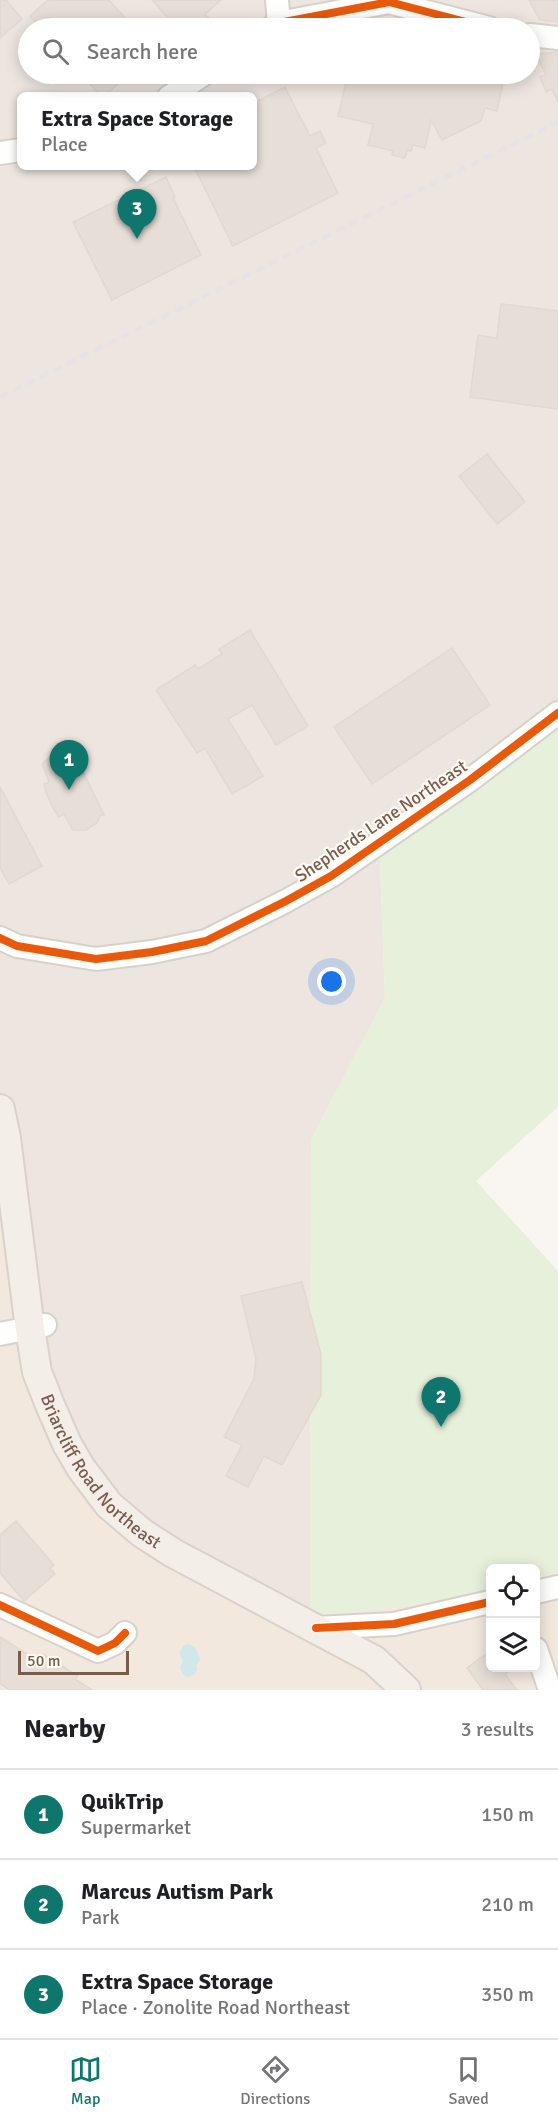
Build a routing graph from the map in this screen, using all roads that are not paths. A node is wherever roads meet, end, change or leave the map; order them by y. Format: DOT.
graph roads {
  1 [pos="277,0"];
  2 [pos="391,1"];
  3 [pos="276,18"];
  4 [pos="312,18"];
  5 [pos="453,18"];
  6 [pos="540,36"];
  7 [pos="558,38"];
  8 [pos="188,84"];
  9 [pos="175,92"];
  10 [pos="17,151"];
  11 [pos="0,153"];
  12 [pos="558,713"];
  13 [pos="0,938"];
  14 [pos="0,1109"];
  15 [pos="37,1327"];
  16 [pos="0,1334"];
  17 [pos="558,1587"];
  18 [pos="540,1591"];
  19 [pos="486,1603"];
  20 [pos="0,1605"];
  21 [pos="316,1628"];
  22 [pos="126,1633"];
  23 [pos="540,1661"];
  24 [pos="406,1690"];
  25 [pos="550,1690"];
  1 -- 3 [label="street"];
  2 -- 4 [label="street"];
  2 -- 5 [label="street"];
  6 -- 7 [label="street"];
  8 -- 9 [label="street"];
  10 -- 11 [label="street"];
  12 -- 13 [label="street, Shepherds Lane Northeast"];
  14 -- 15 [label="main road, Briarcliff Road Northeast"];
  15 -- 16 [label="street"];
  15 -- 21 [label="main road, Briarcliff Road Northeast"];
  17 -- 18 [label="street"];
  19 -- 21 [label="street"];
  20 -- 22 [label="street"];
  21 -- 24 [label="main road, Briarcliff Road Northeast"];
  23 -- 25 [label="street"];
}
